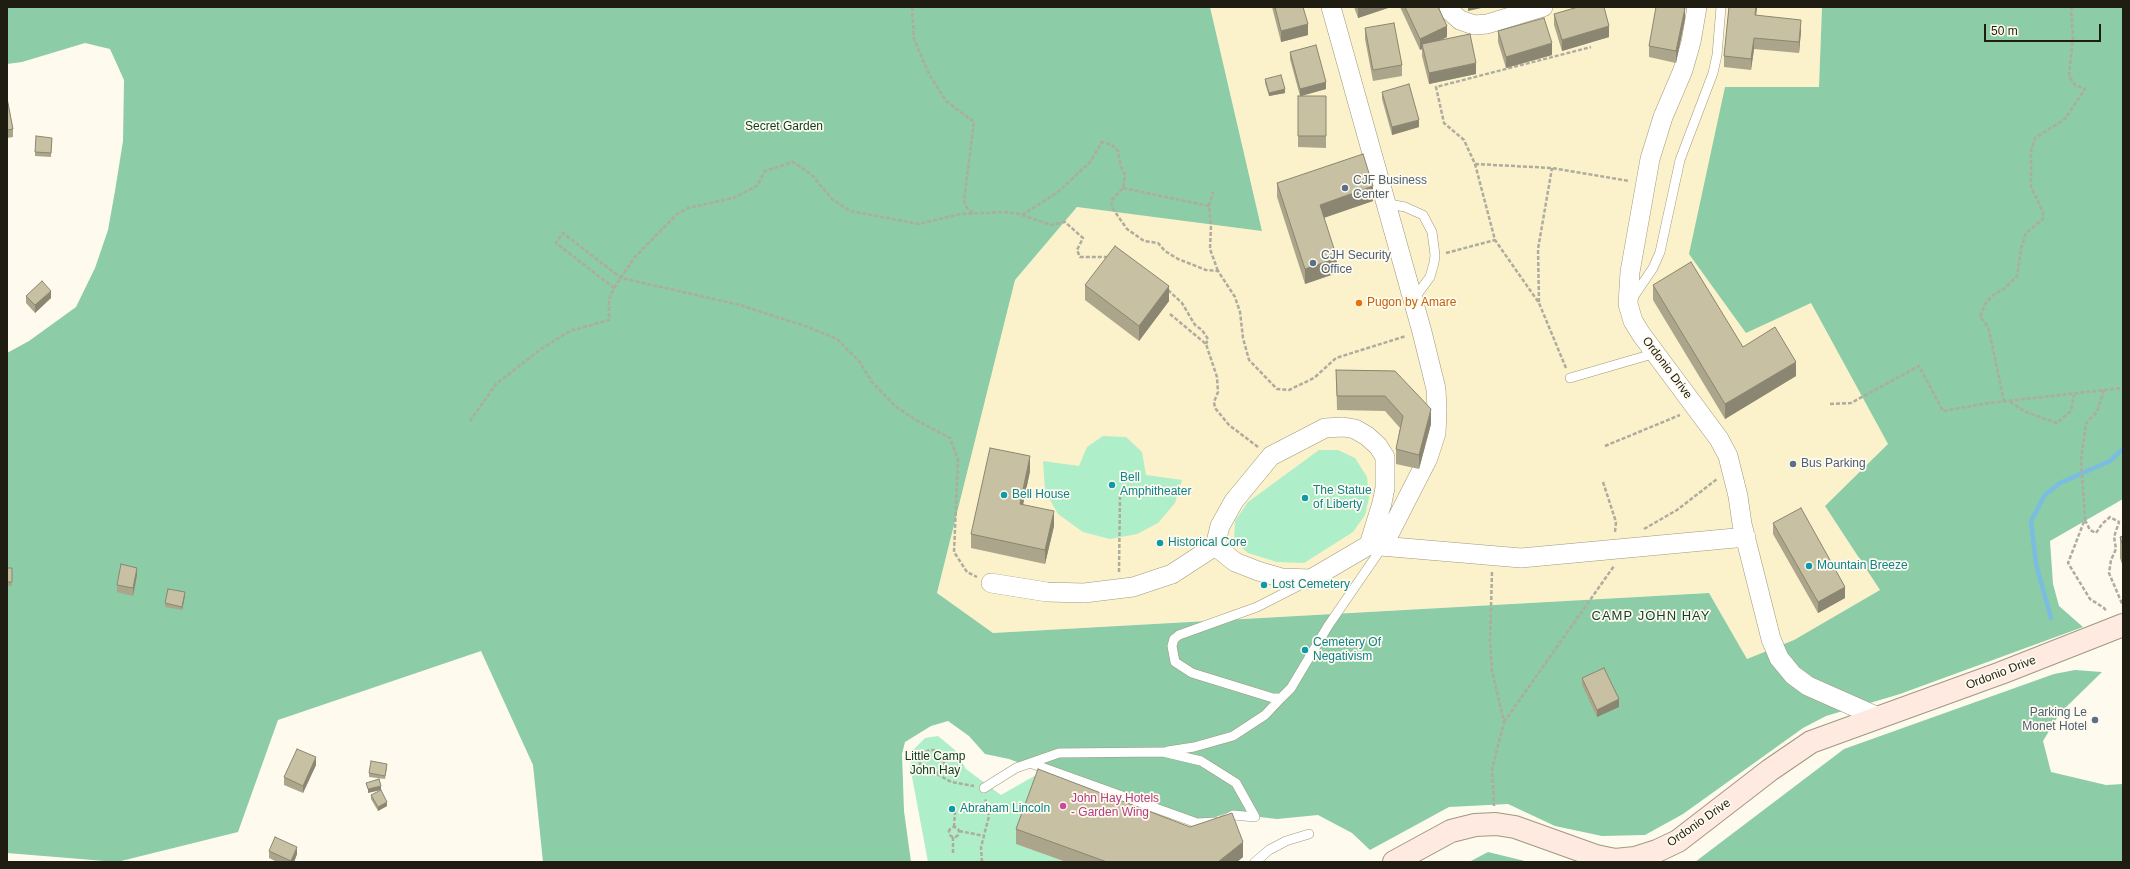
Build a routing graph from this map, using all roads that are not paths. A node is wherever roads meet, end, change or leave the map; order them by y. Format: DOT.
graph roads {
  1 [pos="1331,7"];
  2 [pos="1449,7"];
  3 [pos="1543,7"];
  4 [pos="1697,7"];
  5 [pos="1721,7"];
  6 [pos="1384,203"];
  7 [pos="1413,300"];
  8 [pos="1628,304"];
  9 [pos="1656,353"];
  10 [pos="1570,378"];
  11 [pos="1746,537"];
  12 [pos="1376,545"];
  13 [pos="1215,546"];
  14 [pos="1312,579"];
  15 [pos="991,584"];
  16 [pos="2120,627"];
  17 [pos="1830,696"];
  18 [pos="1281,698"];
  19 [pos="1878,717"];
  20 [pos="1854,726"];
  21 [pos="1163,752"];
  22 [pos="1030,763"];
  23 [pos="984,788"];
  24 [pos="1309,834"];
  25 [pos="1255,862"];
  26 [pos="1394,862"];
  1 -- 6 [label="street"];
  2 -- 3 [label="street"];
  4 -- 8 [label="street, Ordonio Drive"];
  5 -- 8 [label="lane"];
  6 -- 7 [label="street"];
  6 -- 7 [label="lane"];
  7 -- 12 [label="street"];
  8 -- 9 [label="street, Ordonio Drive"];
  9 -- 10 [label="lane"];
  9 -- 11 [label="street, Ordonio Drive"];
  11 -- 12 [label="street"];
  11 -- 17 [label="street, Ordonio Drive"];
  12 -- 13 [label="street"];
  12 -- 14 [label="street"];
  12 -- 18 [label="lane"];
  13 -- 14 [label="street"];
  13 -- 15 [label="street"];
  14 -- 18 [label="lane"];
  16 -- 19 [label="street, Ordonio Drive"];
  17 -- 19 [label="street, Ordonio Drive"];
  17 -- 20 [label="street, Ordonio Drive"];
  18 -- 21 [label="lane"];
  19 -- 20 [label="street, Ordonio Drive"];
  20 -- 26 [label="street, Ordonio Drive"];
  21 -- 22 [label="lane"];
  21 -- 22 [label="lane"];
  22 -- 23 [label="lane"];
  24 -- 25 [label="lane"];
}
